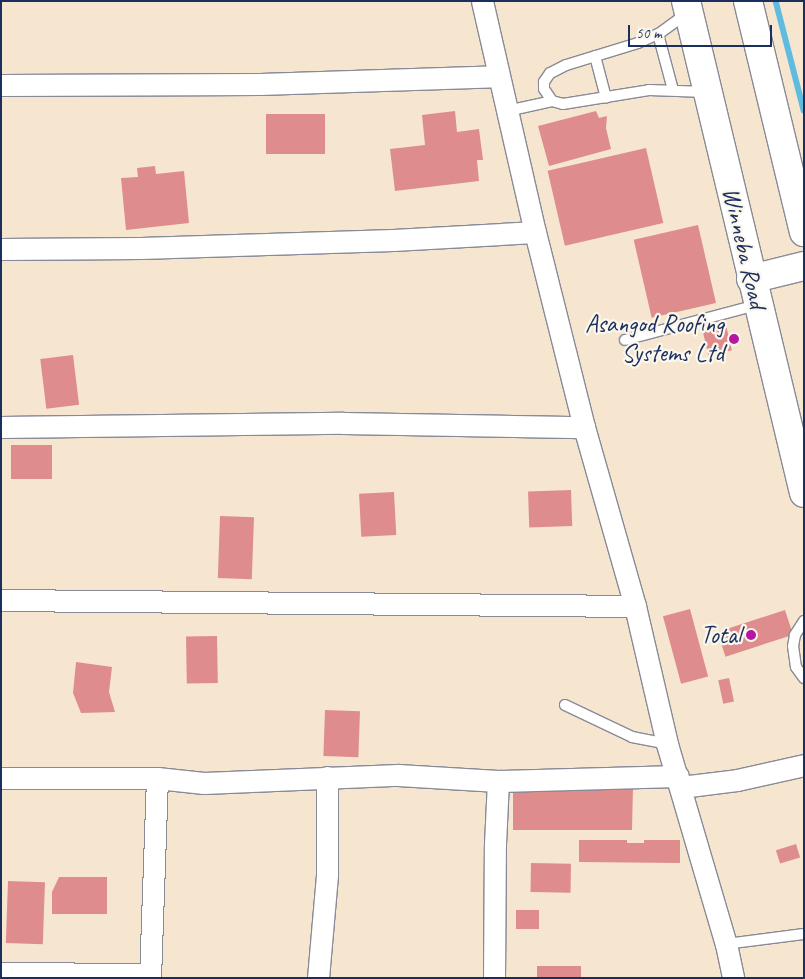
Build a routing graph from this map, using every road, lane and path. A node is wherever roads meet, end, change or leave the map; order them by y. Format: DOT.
graph roads {
  1 [pos="482,1"];
  2 [pos="748,1"];
  3 [pos="687,7"];
  4 [pos="658,34"];
  5 [pos="595,56"];
  6 [pos="497,76"];
  7 [pos="1,85"];
  8 [pos="673,90"];
  9 [pos="707,92"];
  10 [pos="606,98"];
  11 [pos="552,101"];
  12 [pos="506,111"];
  13 [pos="803,224"];
  14 [pos="535,232"];
  15 [pos="1,249"];
  16 [pos="804,266"];
  17 [pos="755,292"];
  18 [pos="625,340"];
  19 [pos="1,427"];
  20 [pos="584,427"];
  21 [pos="804,494"];
  22 [pos="1,600"];
  23 [pos="635,606"];
  24 [pos="804,621"];
  25 [pos="804,678"];
  26 [pos="565,705"];
  27 [pos="667,744"];
  28 [pos="804,765"];
  29 [pos="327,777"];
  30 [pos="1,778"];
  31 [pos="157,778"];
  32 [pos="498,781"];
  33 [pos="679,782"];
  34 [pos="804,934"];
  35 [pos="726,944"];
  36 [pos="1,973"];
  37 [pos="150,976"];
  38 [pos="318,978"];
  39 [pos="494,978"];
  40 [pos="733,978"];
  1 -- 6 [label="street"];
  2 -- 13 [label="highway"];
  3 -- 4 [label="lane"];
  3 -- 9 [label="highway, Winneba Road"];
  4 -- 5 [label="lane"];
  4 -- 8 [label="lane"];
  5 -- 10 [label="lane"];
  5 -- 11 [label="lane"];
  6 -- 7 [label="street"];
  6 -- 12 [label="street"];
  8 -- 9 [label="lane"];
  8 -- 10 [label="lane"];
  9 -- 17 [label="highway, Winneba Road"];
  10 -- 11 [label="lane"];
  11 -- 12 [label="lane"];
  12 -- 14 [label="street"];
  14 -- 15 [label="street"];
  14 -- 20 [label="street"];
  16 -- 17 [label="highway"];
  17 -- 18 [label="lane"];
  17 -- 21 [label="highway, Winneba Road"];
  19 -- 20 [label="street"];
  20 -- 23 [label="street"];
  22 -- 23 [label="street"];
  23 -- 27 [label="street"];
  24 -- 25 [label="lane"];
  26 -- 27 [label="lane"];
  27 -- 33 [label="street"];
  28 -- 33 [label="street"];
  29 -- 31 [label="street"];
  29 -- 32 [label="street"];
  29 -- 38 [label="street"];
  30 -- 31 [label="street"];
  31 -- 37 [label="street"];
  32 -- 33 [label="street"];
  32 -- 39 [label="street"];
  33 -- 35 [label="street"];
  34 -- 35 [label="lane"];
  35 -- 40 [label="street"];
  36 -- 37 [label="street"];
}
